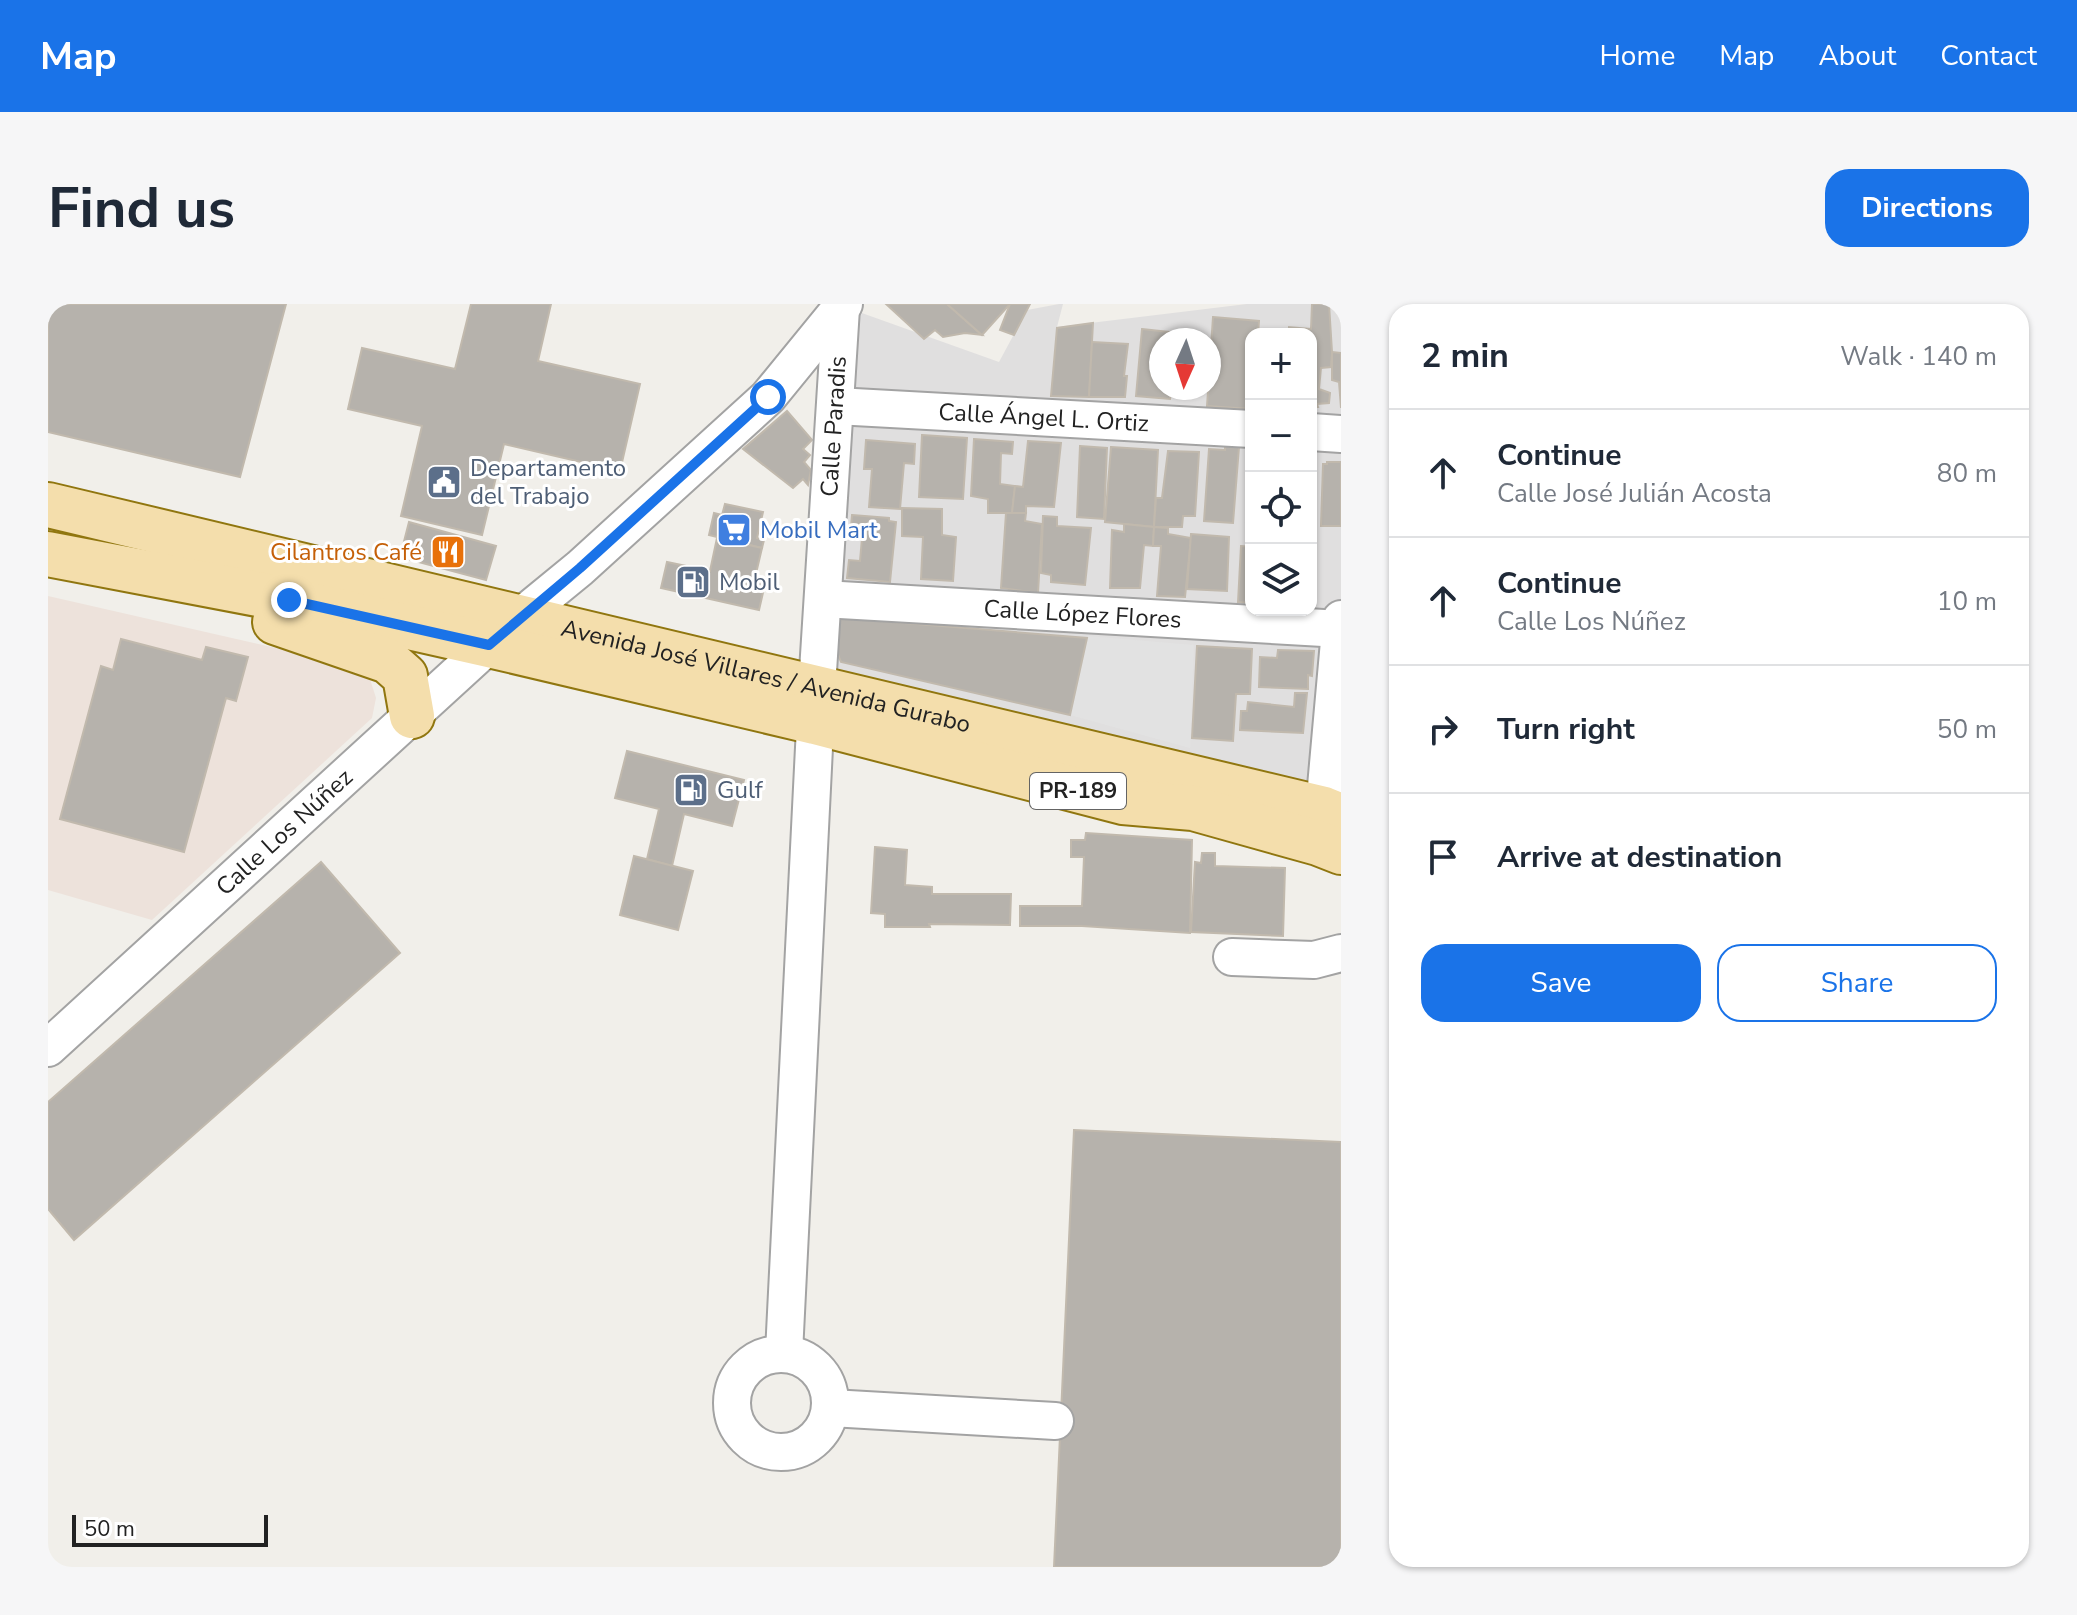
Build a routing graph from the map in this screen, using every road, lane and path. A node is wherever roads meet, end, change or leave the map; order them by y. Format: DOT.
graph roads {
  1 [pos="843,306"];
  2 [pos="836,406"];
  3 [pos="1245,429"];
  4 [pos="1317,432"];
  5 [pos="1341,434"];
  6 [pos="48,505"];
  7 [pos="116,520"];
  8 [pos="48,554"];
  9 [pos="114,568"];
  10 [pos="823,599"];
  11 [pos="1340,626"];
  12 [pos="504,631"];
  13 [pos="816,704"];
  14 [pos="412,716"];
  15 [pos="1333,813"];
  16 [pos="1341,852"];
  17 [pos="1341,953"];
  18 [pos="1232,957"];
  19 [pos="48,1048"];
  20 [pos="784,1353"];
  21 [pos="831,1408"];
  22 [pos="1055,1421"];
  1 -- 2 [label="street, Calle Paradis"];
  1 -- 12 [label="street, Calle Los Núñez"];
  2 -- 3 [label="street, Calle Ángel L. Ortiz"];
  2 -- 10 [label="street, Calle Paradis"];
  4 -- 5 [label="street"];
  6 -- 7 [label="main road, Avenida José Villares / Avenida Gurabo / PR-189"];
  7 -- 9 [label="main road"];
  7 -- 12 [label="main road, Avenida José Villares / Avenida Gurabo / PR-189"];
  8 -- 9 [label="main road, Avenida José Villares / Avenida Gurabo / PR-189"];
  9 -- 12 [label="main road, Avenida José Villares / Avenida Gurabo / PR-189"];
  9 -- 14 [label="main road"];
  10 -- 11 [label="street, Calle López Flores"];
  10 -- 13 [label="street, Calle Paradis"];
  11 -- 15 [label="street"];
  12 -- 13 [label="main road, Avenida José Villares / Avenida Gurabo / PR-189"];
  12 -- 13 [label="main road, Avenida José Villares / Avenida Gurabo / PR-189"];
  12 -- 14 [label="street, Calle Los Núñez"];
  13 -- 15 [label="main road, Avenida José Villares / Avenida Gurabo / PR-189"];
  13 -- 16 [label="main road, Avenida José Villares / Avenida Gurabo / PR-189"];
  13 -- 20 [label="street, Calle Paradis"];
  14 -- 19 [label="street, Calle Los Núñez"];
  17 -- 18 [label="street"];
  20 -- 21 [label="street"];
  20 -- 21 [label="street"];
  21 -- 22 [label="street"];
}
